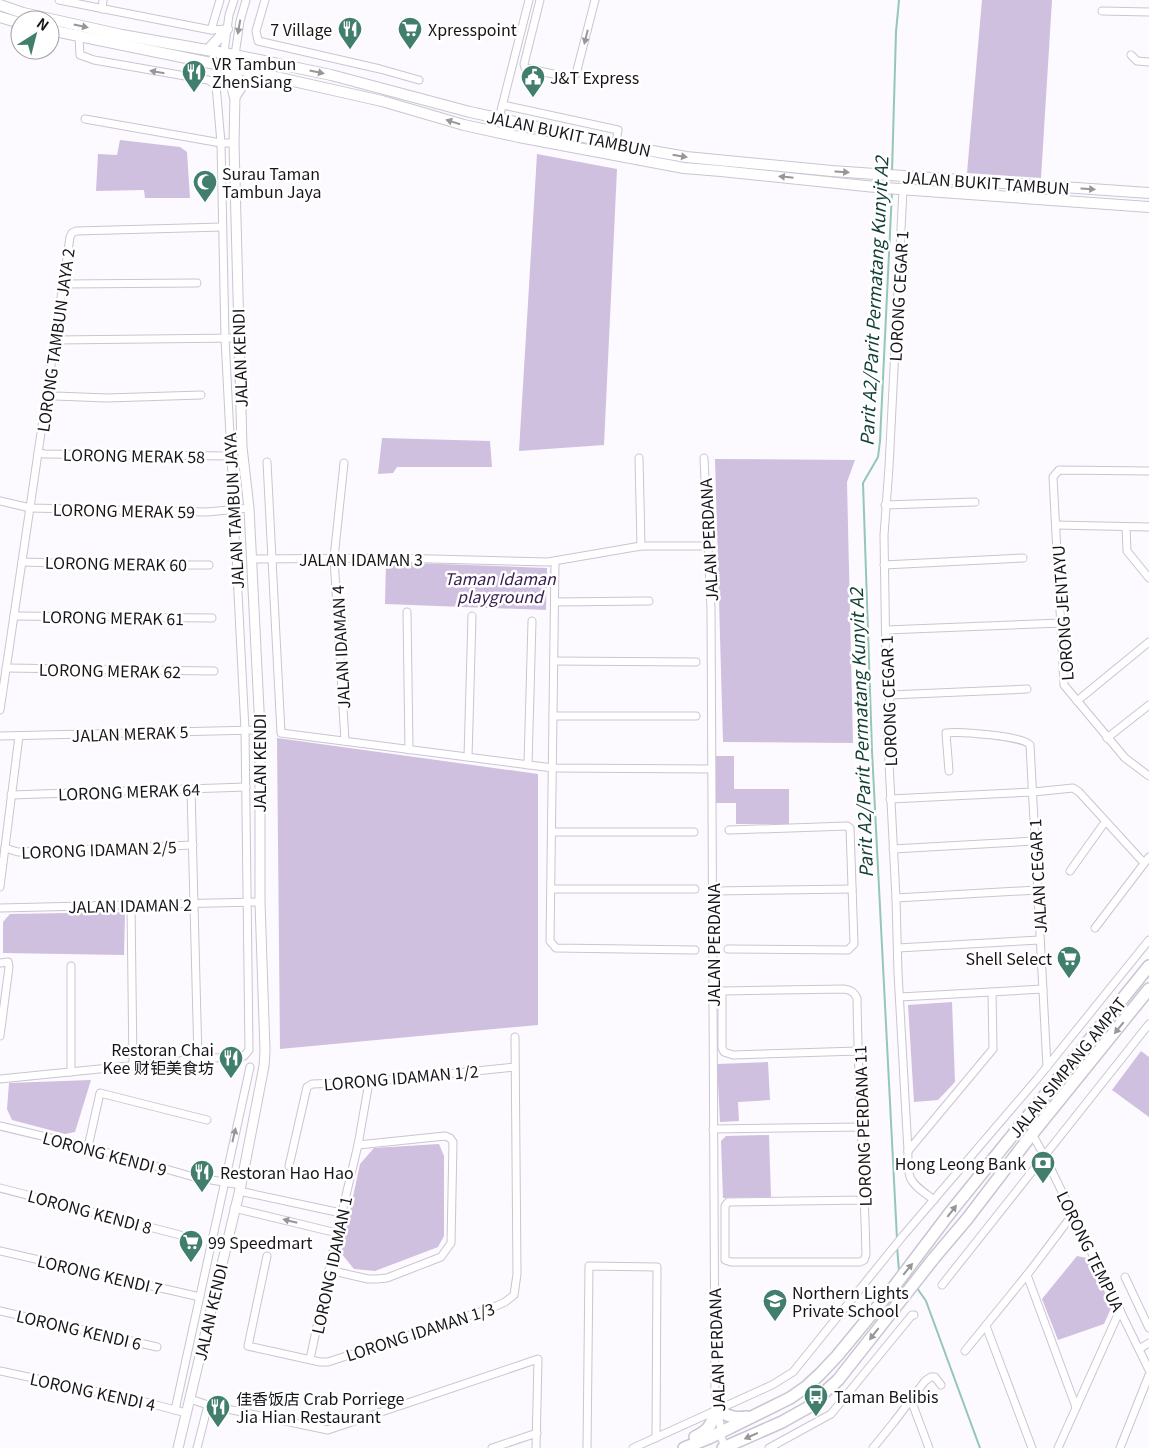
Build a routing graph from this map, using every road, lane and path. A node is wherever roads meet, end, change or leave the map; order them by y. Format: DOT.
graph roads {
  1 [pos="4,0"];
  2 [pos="59,0"];
  3 [pos="104,0"];
  4 [pos="220,0"];
  5 [pos="234,0"];
  6 [pos="246,0"];
  7 [pos="265,0"];
  8 [pos="529,0"];
  9 [pos="540,0"];
  10 [pos="595,0"];
  11 [pos="0,5"];
  12 [pos="102,9"];
  13 [pos="1102,12"];
  14 [pos="1149,12"];
  15 [pos="227,29"];
  16 [pos="211,30"];
  17 [pos="60,32"];
  18 [pos="80,37"];
  19 [pos="209,49"];
  20 [pos="224,52"];
  21 [pos="235,55"];
  22 [pos="1132,55"];
  23 [pos="1149,62"];
  24 [pos="231,68"];
  25 [pos="260,73"];
  26 [pos="419,80"];
  27 [pos="235,96"];
  28 [pos="503,105"];
  29 [pos="499,118"];
  30 [pos="85,119"];
  31 [pos="221,142"];
  32 [pos="234,143"];
  33 [pos="616,144"];
  34 [pos="902,190"];
  35 [pos="1149,193"];
  36 [pos="1149,207"];
  37 [pos="222,227"];
  38 [pos="197,283"];
  39 [pos="63,284"];
  40 [pos="225,338"];
  41 [pos="239,338"];
  42 [pos="55,340"];
  43 [pos="47,394"];
  44 [pos="201,395"];
  45 [pos="38,453"];
  46 [pos="231,456"];
  47 [pos="639,458"];
  48 [pos="704,458"];
  49 [pos="267,462"];
  50 [pos="344,463"];
  51 [pos="1149,471"];
  52 [pos="0,501"];
  53 [pos="975,502"];
  54 [pos="885,504"];
  55 [pos="30,508"];
  56 [pos="249,508"];
  57 [pos="233,510"];
  58 [pos="1056,525"];
  59 [pos="1126,527"];
  60 [pos="1149,527"];
  61 [pos="641,546"];
  62 [pos="709,546"];
  63 [pos="334,558"];
  64 [pos="1023,558"];
  65 [pos="272,559"];
  66 [pos="252,560"];
  67 [pos="22,562"];
  68 [pos="555,562"];
  69 [pos="209,564"];
  70 [pos="884,565"];
  71 [pos="1149,578"];
  72 [pos="649,601"];
  73 [pos="554,602"];
  74 [pos="407,612"];
  75 [pos="14,616"];
  76 [pos="472,616"];
  77 [pos="212,618"];
  78 [pos="532,621"];
  79 [pos="1061,623"];
  80 [pos="886,630"];
  81 [pos="1149,642"];
  82 [pos="554,661"];
  83 [pos="696,662"];
  84 [pos="6,668"];
  85 [pos="214,671"];
  86 [pos="1028,688"];
  87 [pos="890,694"];
  88 [pos="1077,701"];
  89 [pos="1149,705"];
  90 [pos="0,710"];
  91 [pos="553,716"];
  92 [pos="696,716"];
  93 [pos="245,730"];
  94 [pos="260,730"];
  95 [pos="0,736"];
  96 [pos="19,736"];
  97 [pos="1107,738"];
  98 [pos="345,741"];
  99 [pos="409,750"];
  100 [pos="468,757"];
  101 [pos="528,765"];
  102 [pos="553,768"];
  103 [pos="711,768"];
  104 [pos="949,771"];
  105 [pos="1149,776"];
  106 [pos="246,788"];
  107 [pos="190,789"];
  108 [pos="1033,792"];
  109 [pos="11,795"];
  110 [pos="890,799"];
  111 [pos="1106,822"];
  112 [pos="729,830"];
  113 [pos="552,832"];
  114 [pos="694,832"];
  115 [pos="1035,841"];
  116 [pos="193,845"];
  117 [pos="5,848"];
  118 [pos="893,850"];
  119 [pos="1149,857"];
  120 [pos="1144,863"];
  121 [pos="1070,871"];
  122 [pos="0,887"];
  123 [pos="852,888"];
  124 [pos="552,889"];
  125 [pos="695,889"];
  126 [pos="1037,890"];
  127 [pos="713,891"];
  128 [pos="896,898"];
  129 [pos="247,902"];
  130 [pos="260,902"];
  131 [pos="194,903"];
  132 [pos="131,905"];
  133 [pos="0,908"];
  134 [pos="1095,928"];
  135 [pos="1040,940"];
  136 [pos="1149,940"];
  137 [pos="898,948"];
  138 [pos="695,950"];
  139 [pos="728,950"];
  140 [pos="0,963"];
  141 [pos="71,966"];
  142 [pos="1149,966"];
  143 [pos="1043,989"];
  144 [pos="1149,989"];
  145 [pos="992,992"];
  146 [pos="900,997"];
  147 [pos="1149,1024"];
  148 [pos="0,1036"];
  149 [pos="515,1037"];
  150 [pos="858,1051"];
  151 [pos="198,1059"];
  152 [pos="133,1066"];
  153 [pos="250,1067"];
  154 [pos="515,1067"];
  155 [pos="1047,1067"];
  156 [pos="71,1072"];
  157 [pos="0,1079"];
  158 [pos="1037,1079"];
  159 [pos="369,1082"];
  160 [pos="1049,1090"];
  161 [pos="207,1120"];
  162 [pos="0,1126"];
  163 [pos="862,1127"];
  164 [pos="712,1128"];
  165 [pos="1032,1134"];
  166 [pos="358,1145"];
  167 [pos="88,1147"];
  168 [pos="908,1150"];
  169 [pos="1045,1157"];
  170 [pos="289,1166"];
  171 [pos="224,1183"];
  172 [pos="0,1188"];
  173 [pos="240,1188"];
  174 [pos="865,1200"];
  175 [pos="934,1200"];
  176 [pos="234,1208"];
  177 [pos="341,1213"];
  178 [pos="1073,1214"];
  179 [pos="337,1233"];
  180 [pos="180,1235"];
  181 [pos="0,1251"];
  182 [pos="267,1256"];
  183 [pos="329,1270"];
  184 [pos="1027,1275"];
  185 [pos="1125,1277"];
  186 [pos="942,1284"];
  187 [pos="200,1298"];
  188 [pos="0,1310"];
  189 [pos="1120,1310"];
  190 [pos="914,1315"];
  191 [pos="986,1326"];
  192 [pos="1149,1328"];
  193 [pos="1149,1343"];
  194 [pos="157,1347"];
  195 [pos="1139,1349"];
  196 [pos="965,1351"];
  197 [pos="310,1359"];
  198 [pos="1149,1370"];
  199 [pos="0,1371"];
  200 [pos="1149,1375"];
  201 [pos="940,1385"];
  202 [pos="190,1398"];
  203 [pos="911,1400"];
  204 [pos="208,1405"];
  205 [pos="1076,1407"];
  206 [pos="175,1410"];
  207 [pos="717,1410"];
  208 [pos="186,1413"];
  209 [pos="752,1417"];
  210 [pos="721,1431"];
  211 [pos="537,1432"];
  212 [pos="656,1438"];
  213 [pos="726,1447"];
  214 [pos="178,1448"];
  215 [pos="197,1448"];
  216 [pos="492,1448"];
  217 [pos="536,1448"];
  218 [pos="587,1448"];
  219 [pos="633,1448"];
  220 [pos="677,1448"];
  221 [pos="684,1448"];
  222 [pos="769,1448"];
  223 [pos="873,1448"];
  224 [pos="929,1448"];
  225 [pos="1032,1448"];
  226 [pos="1058,1448"];
  227 [pos="1120,1448"];
  1 -- 11 [label="street, JALAN BUKIT TAMBUN"];
  2 -- 12 [label="street"];
  3 -- 12 [label="street"];
  4 -- 16 [label="street"];
  5 -- 15 [label="street"];
  6 -- 21 [label="street, one-way"];
  7 -- 26 [label="street"];
  8 -- 28 [label="street"];
  10 -- 9 [label="street, one-way"];
  11 -- 19 [label="main road, JALAN BUKIT TAMBUN, one-way"];
  12 -- 16 [label="street"];
  13 -- 14 [label="street"];
  15 -- 16 [label="street"];
  15 -- 19 [label="main road"];
  15 -- 20 [label="street"];
  17 -- 18 [label="main road, JALAN BUKIT TAMBUN"];
  18 -- 24 [label="main road, JALAN BUKIT TAMBUN"];
  31 -- 18 [label="street, JALAN TAMBUN JAYA, one-way"];
  19 -- 20 [label="main road, JALAN BUKIT TAMBUN"];
  20 -- 21 [label="main road, JALAN BUKIT TAMBUN"];
  20 -- 24 [label="street"];
  21 -- 24 [label="street"];
  21 -- 29 [label="main road, JALAN BUKIT TAMBUN, one-way"];
  22 -- 23 [label="street"];
  24 -- 25 [label="main road, JALAN BUKIT TAMBUN"];
  24 -- 27 [label="street, JALAN KENDI"];
  25 -- 27 [label="main road"];
  34 -- 25 [label="main road, JALAN BUKIT TAMBUN, one-way"];
  27 -- 32 [label="street, JALAN KENDI"];
  28 -- 29 [label="street"];
  28 -- 33 [label="street"];
  29 -- 33 [label="main road, JALAN BUKIT TAMBUN"];
  30 -- 31 [label="street"];
  31 -- 32 [label="street"];
  31 -- 37 [label="street, JALAN TAMBUN JAYA"];
  32 -- 41 [label="street, JALAN KENDI"];
  33 -- 35 [label="main road, JALAN BUKIT TAMBUN, one-way"];
  34 -- 36 [label="main road, JALAN BUKIT TAMBUN"];
  34 -- 54 [label="street, LORONG CEGAR 1"];
  37 -- 39 [label="street, LORONG TAMBUN JAYA 2"];
  37 -- 40 [label="street, JALAN TAMBUN JAYA"];
  38 -- 39 [label="street"];
  39 -- 42 [label="street, LORONG TAMBUN JAYA 2"];
  40 -- 41 [label="street"];
  40 -- 42 [label="street"];
  40 -- 46 [label="street, JALAN TAMBUN JAYA"];
  41 -- 56 [label="street, JALAN KENDI"];
  42 -- 43 [label="street, LORONG TAMBUN JAYA 2"];
  43 -- 44 [label="street"];
  43 -- 45 [label="street, LORONG TAMBUN JAYA 2"];
  45 -- 46 [label="street, LORONG MERAK 58"];
  45 -- 55 [label="street, LORONG TAMBUN JAYA 2"];
  46 -- 57 [label="street, JALAN TAMBUN JAYA"];
  47 -- 61 [label="street"];
  48 -- 62 [label="street, JALAN PERDANA"];
  49 -- 65 [label="street, JALAN KENDI"];
  50 -- 63 [label="street, JALAN IDAMAN 4"];
  51 -- 58 [label="street, LORONG JENTAYU"];
  52 -- 55 [label="street, LORONG MERAK 59"];
  53 -- 54 [label="street"];
  54 -- 70 [label="street, LORONG CEGAR 1"];
  55 -- 57 [label="street, LORONG MERAK 59"];
  55 -- 67 [label="street"];
  56 -- 57 [label="street, LORONG MERAK 59"];
  56 -- 66 [label="street, JALAN KENDI"];
  57 -- 93 [label="street, JALAN TAMBUN JAYA"];
  58 -- 59 [label="street"];
  58 -- 79 [label="street, LORONG JENTAYU"];
  59 -- 60 [label="street"];
  59 -- 71 [label="street"];
  61 -- 62 [label="street, JALAN IDAMAN 3"];
  61 -- 68 [label="street, JALAN IDAMAN 3"];
  62 -- 103 [label="street, JALAN PERDANA"];
  63 -- 65 [label="street, JALAN IDAMAN 3"];
  63 -- 68 [label="street, JALAN IDAMAN 3"];
  63 -- 98 [label="street, JALAN IDAMAN 4"];
  64 -- 70 [label="street"];
  65 -- 66 [label="street, JALAN IDAMAN 3"];
  65 -- 98 [label="street, JALAN KENDI"];
  66 -- 94 [label="street, JALAN KENDI"];
  67 -- 69 [label="street, LORONG MERAK 60"];
  67 -- 75 [label="street"];
  68 -- 73 [label="street"];
  70 -- 80 [label="street, LORONG CEGAR 1"];
  72 -- 73 [label="street"];
  73 -- 82 [label="street"];
  74 -- 99 [label="street"];
  75 -- 77 [label="street, LORONG MERAK 61"];
  75 -- 84 [label="street"];
  76 -- 100 [label="street"];
  78 -- 101 [label="street"];
  79 -- 80 [label="street"];
  79 -- 88 [label="street, LORONG JENTAYU"];
  80 -- 87 [label="street, LORONG CEGAR 1"];
  81 -- 88 [label="street"];
  82 -- 83 [label="street"];
  82 -- 91 [label="street"];
  84 -- 85 [label="street, LORONG MERAK 62"];
  84 -- 90 [label="street"];
  86 -- 87 [label="street"];
  87 -- 110 [label="street, LORONG CEGAR 1"];
  88 -- 97 [label="street, LORONG JENTAYU"];
  89 -- 97 [label="street"];
  91 -- 92 [label="street"];
  91 -- 102 [label="street"];
  93 -- 94 [label="street, JALAN MERAK 5"];
  93 -- 96 [label="street, JALAN MERAK 5"];
  93 -- 106 [label="street, JALAN KENDI"];
  94 -- 130 [label="street, JALAN KENDI"];
  95 -- 96 [label="street, JALAN MERAK 5"];
  96 -- 109 [label="street"];
  97 -- 105 [label="street, LORONG JENTAYU"];
  98 -- 99 [label="street"];
  99 -- 100 [label="street"];
  100 -- 101 [label="street"];
  101 -- 102 [label="street"];
  102 -- 103 [label="street"];
  102 -- 113 [label="street"];
  103 -- 127 [label="street, JALAN PERDANA"];
  104 -- 108 [label="street, JALAN CEGAR 1"];
  106 -- 107 [label="street, LORONG MERAK 64"];
  106 -- 129 [label="street, JALAN KENDI"];
  107 -- 109 [label="street, LORONG MERAK 64"];
  107 -- 116 [label="street"];
  108 -- 110 [label="street"];
  108 -- 111 [label="street"];
  108 -- 115 [label="street, JALAN CEGAR 1"];
  109 -- 117 [label="street"];
  110 -- 118 [label="street, LORONG CEGAR 1"];
  111 -- 120 [label="street"];
  111 -- 121 [label="street"];
  112 -- 123 [label="street"];
  113 -- 114 [label="street"];
  113 -- 124 [label="street"];
  115 -- 118 [label="street"];
  115 -- 126 [label="street, JALAN CEGAR 1"];
  116 -- 117 [label="street, LORONG IDAMAN 2/5"];
  116 -- 131 [label="street"];
  117 -- 122 [label="street"];
  118 -- 128 [label="street, LORONG CEGAR 1"];
  119 -- 120 [label="street"];
  120 -- 134 [label="street"];
  123 -- 127 [label="street"];
  123 -- 139 [label="street"];
  124 -- 125 [label="street"];
  124 -- 138 [label="street"];
  126 -- 128 [label="street"];
  126 -- 135 [label="street, JALAN CEGAR 1"];
  127 -- 164 [label="street, JALAN PERDANA"];
  128 -- 137 [label="street, LORONG CEGAR 1"];
  129 -- 130 [label="street, JALAN IDAMAN 2"];
  129 -- 131 [label="street, JALAN IDAMAN 2"];
  129 -- 151 [label="street, JALAN KENDI"];
  130 -- 173 [label="street, JALAN KENDI"];
  131 -- 132 [label="street, JALAN IDAMAN 2"];
  131 -- 151 [label="street"];
  132 -- 133 [label="street, JALAN IDAMAN 2"];
  132 -- 152 [label="street"];
  135 -- 137 [label="street"];
  135 -- 143 [label="street, JALAN CEGAR 1"];
  136 -- 155 [label="street, JALAN SIMPANG AMPAT"];
  137 -- 146 [label="street, LORONG CEGAR 1"];
  140 -- 148 [label="street"];
  141 -- 156 [label="street"];
  142 -- 160 [label="highway, JALAN SIMPANG AMPAT"];
  143 -- 145 [label="street"];
  143 -- 155 [label="street, JALAN CEGAR 1"];
  144 -- 165 [label="highway, JALAN SIMPANG AMPAT, one-way"];
  145 -- 146 [label="street"];
  145 -- 168 [label="street"];
  146 -- 168 [label="street, LORONG CEGAR 1"];
  147 -- 169 [label="street"];
  149 -- 154 [label="street, LORONG IDAMAN 1/3"];
  150 -- 150 [label="street, LORONG PERDANA 11"];
  150 -- 163 [label="street, LORONG PERDANA 11"];
  151 -- 152 [label="street"];
  152 -- 156 [label="street"];
  171 -- 153 [label="street, JALAN KENDI, one-way"];
  154 -- 159 [label="street, LORONG IDAMAN 1/2"];
  154 -- 197 [label="street, LORONG IDAMAN 1/3"];
  155 -- 158 [label="street, JALAN SIMPANG AMPAT"];
  156 -- 157 [label="street"];
  158 -- 160 [label="street"];
  158 -- 175 [label="street, JALAN SIMPANG AMPAT"];
  159 -- 166 [label="street, LORONG IDAMAN 1"];
  159 -- 170 [label="street, LORONG IDAMAN 1/2"];
  209 -- 160 [label="highway, JALAN SIMPANG AMPAT, one-way"];
  161 -- 167 [label="street"];
  162 -- 167 [label="street, LORONG KENDI 9"];
  163 -- 164 [label="street"];
  163 -- 174 [label="street, LORONG PERDANA 11"];
  164 -- 207 [label="street, JALAN PERDANA"];
  165 -- 169 [label="street, LORONG TEMPUA"];
  165 -- 213 [label="highway, JALAN SIMPANG AMPAT, one-way"];
  166 -- 177 [label="street, LORONG IDAMAN 1"];
  166 -- 183 [label="street"];
  167 -- 171 [label="street, LORONG KENDI 9"];
  168 -- 175 [label="street, LORONG CEGAR 1"];
  169 -- 178 [label="street, LORONG TEMPUA"];
  169 -- 186 [label="street"];
  171 -- 173 [label="street, LORONG KENDI 9"];
  171 -- 187 [label="street, JALAN KENDI"];
  172 -- 180 [label="street, LORONG KENDI 8"];
  173 -- 176 [label="street, JALAN KENDI"];
  173 -- 177 [label="street, LORONG KENDI 9"];
  174 -- 174 [label="street, LORONG PERDANA 11"];
  175 -- 207 [label="street, JALAN SIMPANG AMPAT"];
  179 -- 176 [label="street, one-way"];
  176 -- 202 [label="street, JALAN KENDI"];
  177 -- 179 [label="street, LORONG IDAMAN 1"];
  178 -- 184 [label="street"];
  178 -- 189 [label="street, LORONG TEMPUA"];
  179 -- 183 [label="street, LORONG IDAMAN 1"];
  181 -- 187 [label="street, LORONG KENDI 7"];
  182 -- 197 [label="street, LORONG IDAMAN 1/3"];
  183 -- 197 [label="street, LORONG IDAMAN 1"];
  184 -- 191 [label="street"];
  184 -- 205 [label="street"];
  185 -- 192 [label="street"];
  187 -- 206 [label="street, JALAN KENDI"];
  188 -- 194 [label="street, LORONG KENDI 6"];
  189 -- 195 [label="street, LORONG TEMPUA"];
  189 -- 205 [label="street"];
  190 -- 222 [label="street"];
  191 -- 196 [label="street"];
  191 -- 225 [label="street"];
  193 -- 195 [label="street"];
  195 -- 198 [label="street, LORONG TEMPUA"];
  199 -- 206 [label="street, LORONG KENDI 4"];
  200 -- 227 [label="street"];
  201 -- 203 [label="street"];
  202 -- 204 [label="street"];
  202 -- 208 [label="street, JALAN KENDI"];
  203 -- 223 [label="street"];
  203 -- 224 [label="street"];
  204 -- 211 [label="street"];
  204 -- 215 [label="street"];
  205 -- 226 [label="street"];
  206 -- 208 [label="street, LORONG KENDI 4"];
  207 -- 209 [label="highway"];
  207 -- 210 [label="street, JALAN PERDANA"];
  207 -- 212 [label="street, JALAN SIMPANG AMPAT"];
  207 -- 220 [label="highway"];
  208 -- 214 [label="street, JALAN KENDI"];
  209 -- 210 [label="highway, JALAN SIMPANG AMPAT"];
  210 -- 213 [label="street, JALAN PERDANA"];
  210 -- 221 [label="highway, JALAN SIMPANG AMPAT"];
  211 -- 216 [label="street"];
  211 -- 217 [label="street"];
  212 -- 218 [label="street"];
  212 -- 219 [label="street, JALAN SIMPANG AMPAT"];
}
